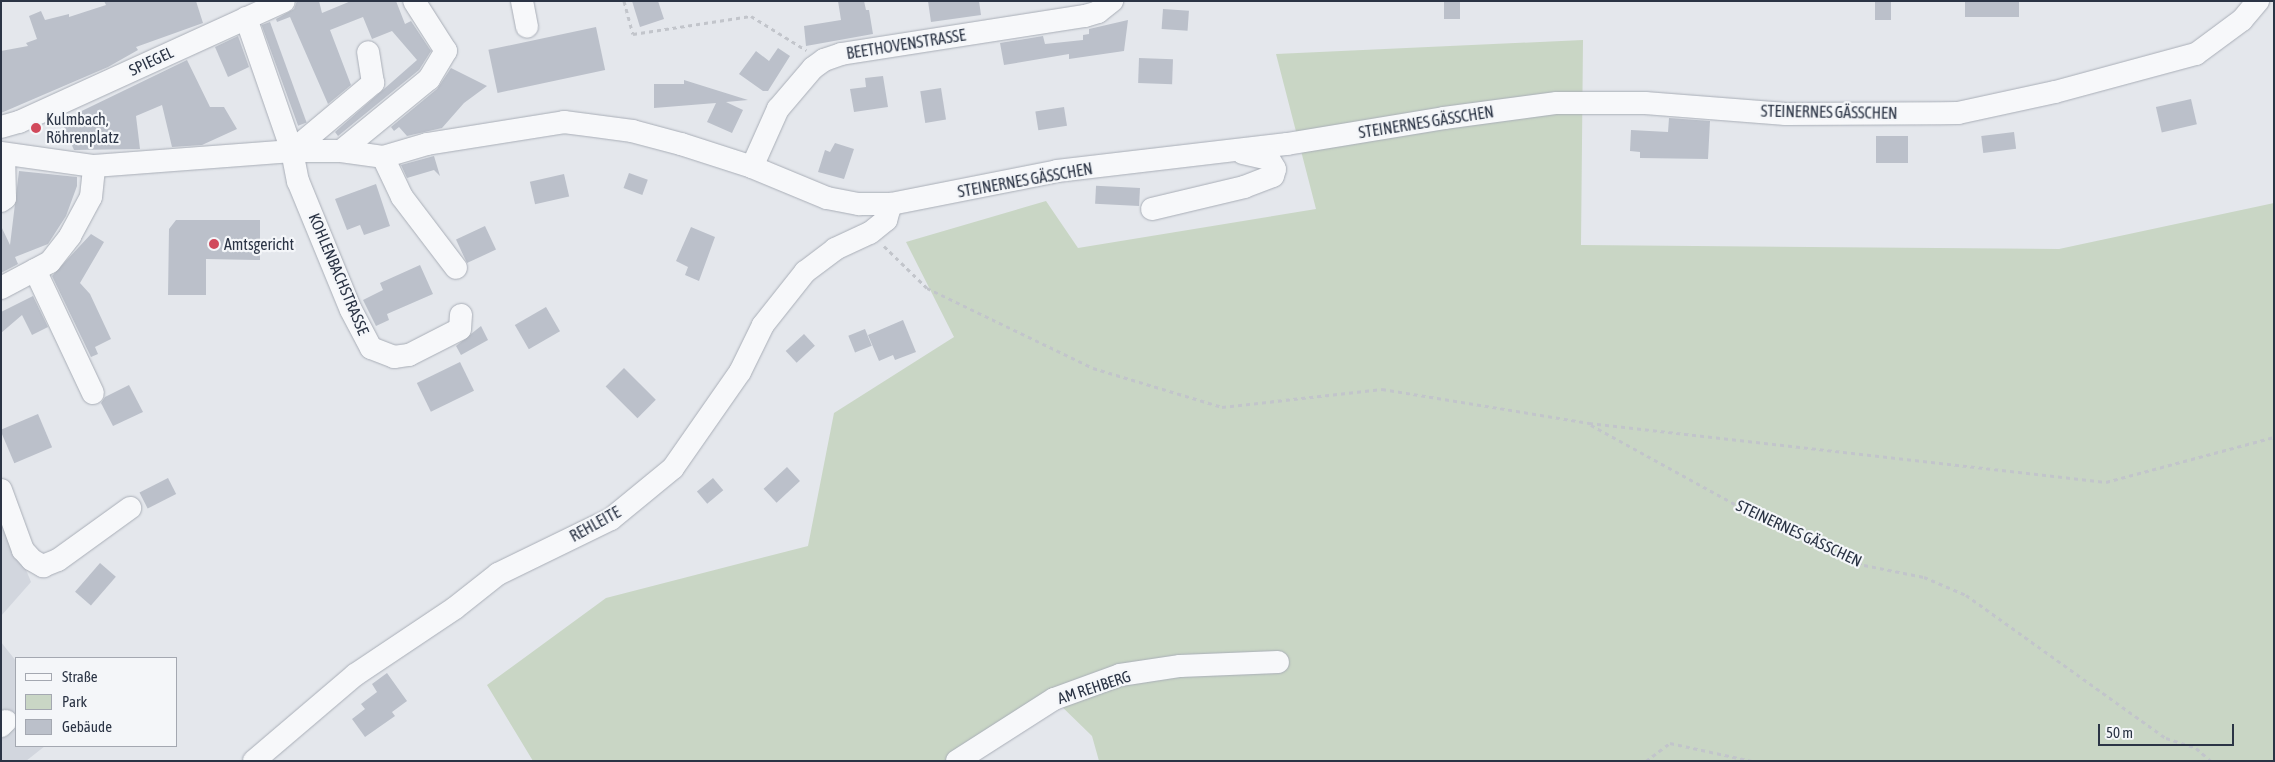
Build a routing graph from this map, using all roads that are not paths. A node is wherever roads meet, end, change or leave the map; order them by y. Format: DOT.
graph roads {
  1 [pos="284,1"];
  2 [pos="414,1"];
  3 [pos="522,1"];
  4 [pos="1112,1"];
  5 [pos="2258,1"];
  6 [pos="246,18"];
  7 [pos="527,27"];
  8 [pos="368,52"];
  9 [pos="10,125"];
  10 [pos="1232,150"];
  11 [pos="292,151"];
  12 [pos="341,151"];
  13 [pos="5,154"];
  14 [pos="383,157"];
  15 [pos="94,166"];
  16 [pos="752,167"];
  17 [pos="1,200"];
  18 [pos="890,204"];
  19 [pos="1152,209"];
  20 [pos="456,268"];
  21 [pos="35,270"];
  22 [pos="1,288"];
  23 [pos="461,315"];
  24 [pos="93,393"];
  25 [pos="1,490"];
  26 [pos="130,508"];
  27 [pos="1278,662"];
  28 [pos="254,761"];
  29 [pos="957,761"];
  1 -- 6 [label="street, SPIEGEL"];
  2 -- 12 [label="street"];
  3 -- 7 [label="street"];
  4 -- 16 [label="street, BEETHOVENSTRASSE"];
  5 -- 10 [label="street, STEINERNES GÄSSCHEN"];
  6 -- 9 [label="street, SPIEGEL"];
  6 -- 11 [label="street, KOHLENBACHSTRASSE"];
  8 -- 11 [label="street"];
  9 -- 13 [label="street"];
  10 -- 18 [label="street, STEINERNES GÄSSCHEN"];
  10 -- 19 [label="street"];
  11 -- 12 [label="street"];
  11 -- 15 [label="street"];
  11 -- 23 [label="street, KOHLENBACHSTRASSE"];
  12 -- 14 [label="street"];
  13 -- 15 [label="street"];
  13 -- 17 [label="street"];
  14 -- 16 [label="street, STEINERNES GÄSSCHEN"];
  14 -- 20 [label="street"];
  15 -- 21 [label="street"];
  16 -- 18 [label="street, STEINERNES GÄSSCHEN"];
  18 -- 28 [label="street, REHLEITE"];
  21 -- 22 [label="street"];
  21 -- 24 [label="street"];
  25 -- 26 [label="street"];
  27 -- 29 [label="street, AM REHBERG"];
}
